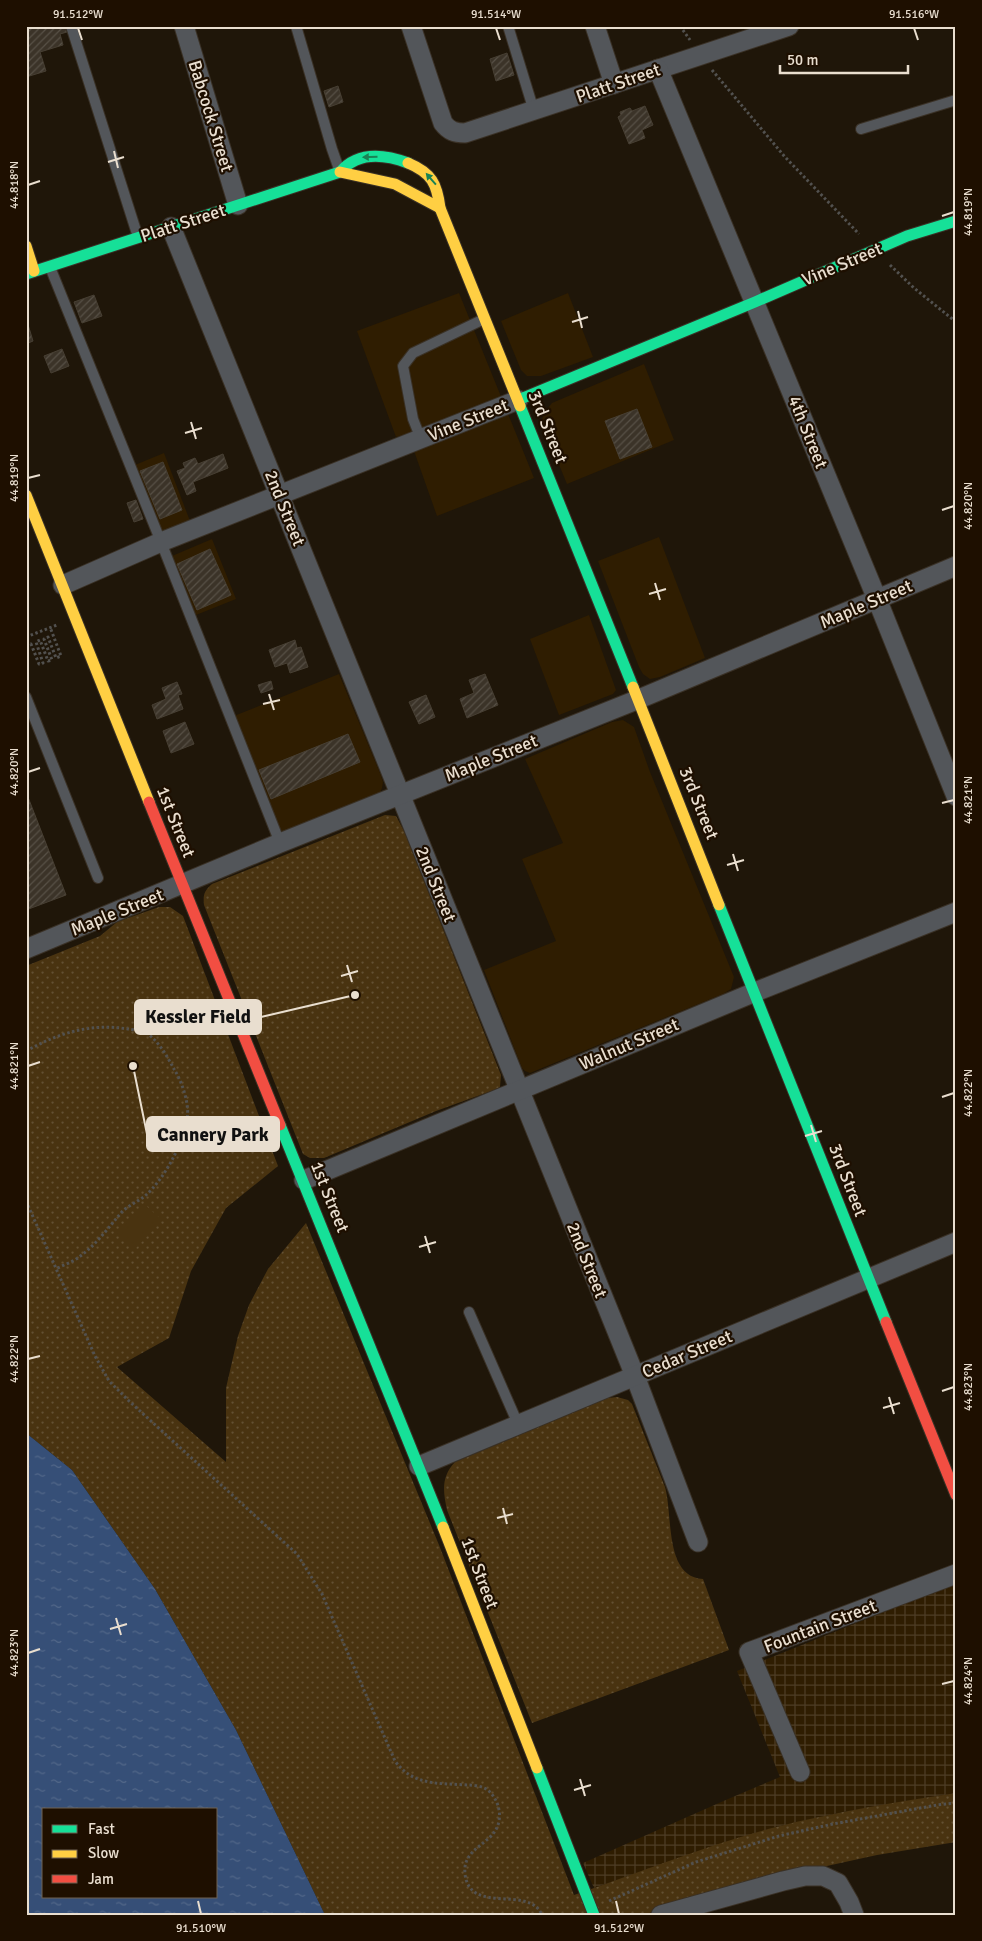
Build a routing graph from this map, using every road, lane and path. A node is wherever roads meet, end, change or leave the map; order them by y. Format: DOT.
graph roads {
  1 [pos="71,26"];
  2 [pos="184,26"];
  3 [pos="296,26"];
  4 [pos="411,26"];
  5 [pos="508,26"];
  6 [pos="595,26"];
  7 [pos="680,26"];
  8 [pos="789,26"];
  9 [pos="701,56"];
  10 [pos="658,69"];
  11 [pos="614,84"];
  12 [pos="956,100"];
  13 [pos="534,111"];
  14 [pos="862,129"];
  15 [pos="404,162"];
  16 [pos="340,172"];
  17 [pos="238,205"];
  18 [pos="440,208"];
  19 [pos="956,221"];
  20 [pos="172,227"];
  21 [pos="138,238"];
  22 [pos="26,246"];
  23 [pos="875,250"];
  24 [pos="50,266"];
  25 [pos="30,273"];
  26 [pos="755,302"];
  27 [pos="485,318"];
  28 [pos="956,322"];
  29 [pos="518,400"];
  30 [pos="421,439"];
  31 [pos="26,495"];
  32 [pos="280,495"];
  33 [pos="161,542"];
  34 [pos="956,566"];
  35 [pos="63,585"];
  36 [pos="877,599"];
  37 [pos="26,637"];
  38 [pos="26,646"];
  39 [pos="26,697"];
  40 [pos="638,699"];
  41 [pos="401,795"];
  42 [pos="956,796"];
  43 [pos="280,843"];
  44 [pos="98,878"];
  45 [pos="182,885"];
  46 [pos="956,912"];
  47 [pos="26,949"];
  48 [pos="755,992"];
  49 [pos="26,1051"];
  50 [pos="518,1090"];
  51 [pos="304,1180"];
  52 [pos="26,1201"];
  53 [pos="956,1242"];
  54 [pos="56,1269"];
  55 [pos="868,1278"];
  56 [pos="469,1312"];
  57 [pos="635,1376"];
  58 [pos="518,1424"];
  59 [pos="419,1466"];
  60 [pos="956,1495"];
  61 [pos="698,1542"];
  62 [pos="956,1574"];
  63 [pos="800,1772"];
  64 [pos="956,1804"];
  65 [pos="593,1912"];
  66 [pos="542,1915"];
  67 [pos="661,1915"];
  68 [pos="854,1915"];
  1 -- 21 [label="lane"];
  2 -- 17 [label="street, Babcock Street"];
  3 -- 16 [label="lane"];
  4 -- 13 [label="street, Platt Street"];
  5 -- 13 [label="lane"];
  6 -- 11 [label="street"];
  7 -- 9 [label="path"];
  8 -- 9 [label="street, Platt Street"];
  9 -- 10 [label="street, Platt Street"];
  9 -- 23 [label="path"];
  10 -- 11 [label="street, Platt Street"];
  10 -- 26 [label="street, 4th Street"];
  11 -- 13 [label="street, Platt Street"];
  12 -- 14 [label="lane"];
  15 -- 16 [label="street, Platt Street, one-way"];
  18 -- 15 [label="street, 3rd Street, one-way"];
  16 -- 17 [label="street, Platt Street"];
  16 -- 18 [label="street"];
  17 -- 20 [label="street, Platt Street"];
  18 -- 27 [label="street, 3rd Street"];
  19 -- 23 [label="street, Vine Street"];
  20 -- 21 [label="street, Platt Street"];
  20 -- 32 [label="street, 2nd Street"];
  21 -- 24 [label="street, Platt Street"];
  22 -- 25 [label="street"];
  23 -- 26 [label="street, Vine Street"];
  23 -- 28 [label="path"];
  24 -- 25 [label="street, Platt Street"];
  24 -- 33 [label="lane"];
  26 -- 29 [label="street, Vine Street"];
  26 -- 36 [label="street, 4th Street"];
  27 -- 29 [label="street, 3rd Street"];
  27 -- 30 [label="lane"];
  29 -- 30 [label="street, Vine Street"];
  29 -- 40 [label="street, 3rd Street"];
  30 -- 32 [label="street, Vine Street"];
  31 -- 35 [label="street, 1st Street"];
  32 -- 33 [label="street, Vine Street"];
  32 -- 41 [label="street, 2nd Street"];
  33 -- 35 [label="street, Vine Street"];
  33 -- 43 [label="lane"];
  34 -- 36 [label="street, Maple Street"];
  35 -- 45 [label="street, 1st Street"];
  36 -- 40 [label="street, Maple Street"];
  36 -- 42 [label="street, 4th Street"];
  37 -- 38 [label="path"];
  39 -- 44 [label="lane"];
  40 -- 41 [label="street, Maple Street"];
  40 -- 48 [label="street, 3rd Street"];
  41 -- 43 [label="street, Maple Street"];
  41 -- 50 [label="street, 2nd Street"];
  43 -- 45 [label="street, Maple Street"];
  45 -- 47 [label="street, Maple Street"];
  45 -- 51 [label="street, 1st Street"];
  46 -- 48 [label="street, Walnut Street"];
  48 -- 50 [label="street, Walnut Street"];
  48 -- 55 [label="street, 3rd Street"];
  49 -- 54 [label="path"];
  50 -- 51 [label="street, Walnut Street"];
  50 -- 57 [label="street, 2nd Street"];
  51 -- 59 [label="street, 1st Street"];
  52 -- 54 [label="path"];
  53 -- 55 [label="street, Cedar Street"];
  54 -- 66 [label="path"];
  55 -- 57 [label="street, Cedar Street"];
  55 -- 60 [label="street, 3rd Street"];
  56 -- 58 [label="lane"];
  57 -- 58 [label="street, Cedar Street"];
  57 -- 61 [label="street, 2nd Street"];
  58 -- 59 [label="street, Cedar Street"];
  59 -- 65 [label="street, 1st Street"];
  62 -- 63 [label="street, Fountain Street"];
  64 -- 65 [label="path"];
  67 -- 68 [label="street"];
}
